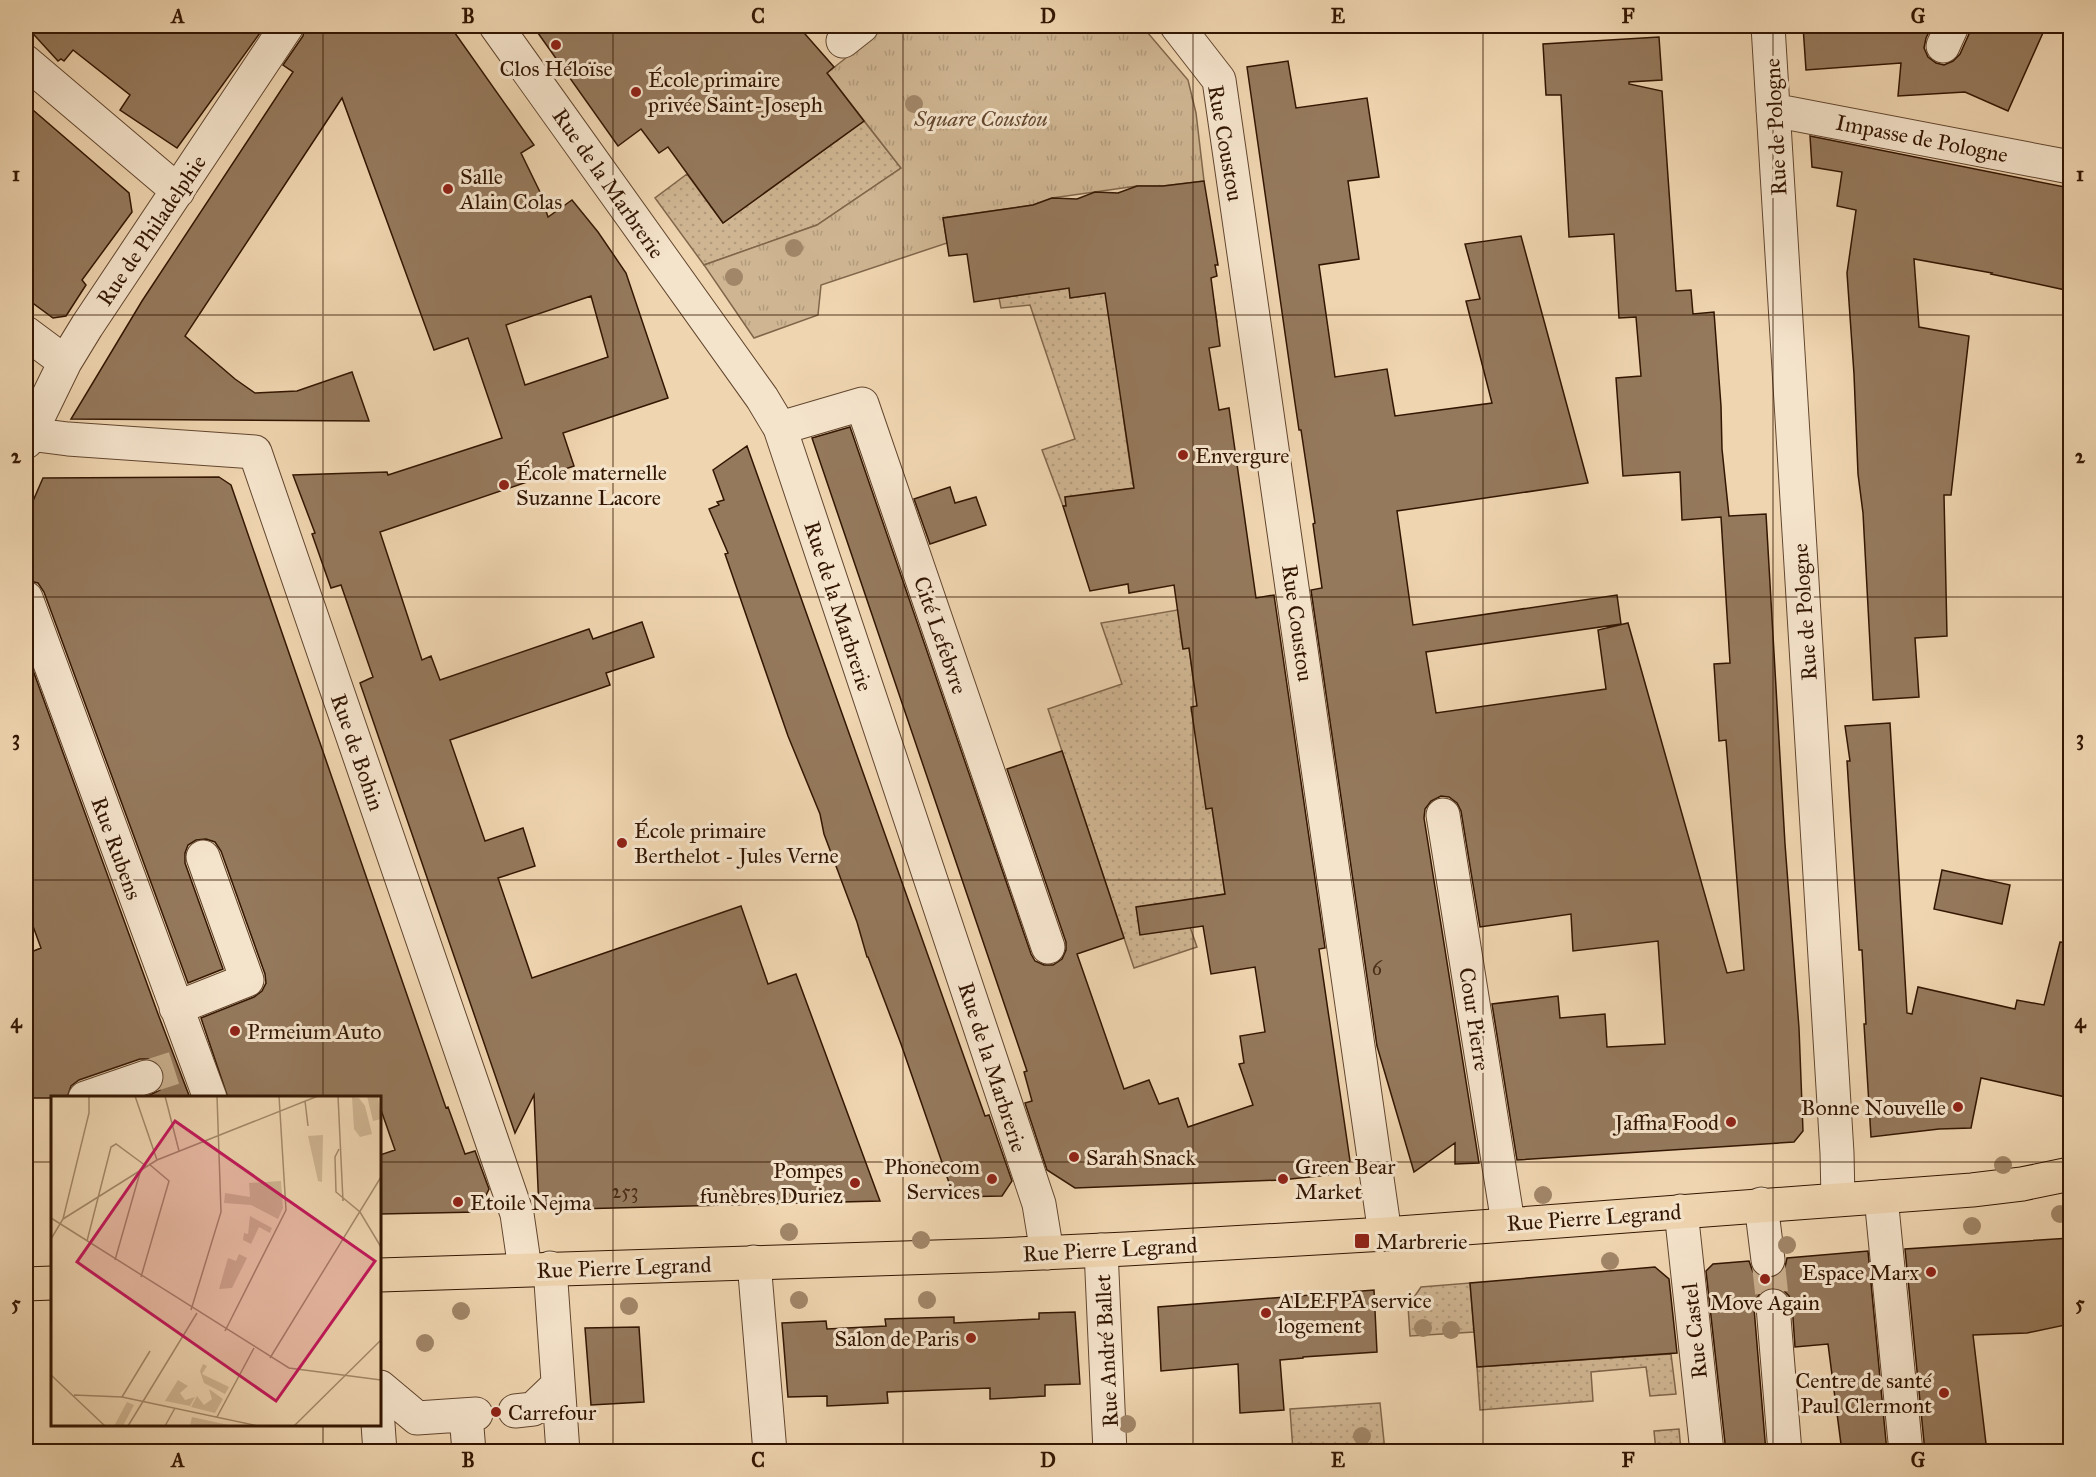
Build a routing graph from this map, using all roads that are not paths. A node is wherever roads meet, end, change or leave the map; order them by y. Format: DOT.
graph roads {
  1 [pos="287,26"];
  2 [pos="496,26"];
  3 [pos="1177,26"];
  4 [pos="1768,26"];
  5 [pos="26,62"];
  6 [pos="1773,110"];
  7 [pos="2070,167"];
  8 [pos="178,191"];
  9 [pos="26,333"];
  10 [pos="65,362"];
  11 [pos="780,428"];
  12 [pos="27,438"];
  13 [pos="26,598"];
  14 [pos="1443,815"];
  15 [pos="203,857"];
  16 [pos="1048,947"];
  17 [pos="176,1008"];
  18 [pos="172,1068"];
  19 [pos="91,1096"];
  20 [pos="207,1096"];
  21 [pos="2070,1174"];
  22 [pos="1881,1197"];
  23 [pos="1838,1199"];
  24 [pos="1761,1204"];
  25 [pos="1681,1211"];
  26 [pos="1508,1223"];
  27 [pos="1385,1234"];
  28 [pos="1101,1250"];
  29 [pos="1047,1253"];
  30 [pos="1768,1260"];
  31 [pos="754,1262"];
  32 [pos="537,1269"];
  33 [pos="381,1275"];
  34 [pos="51,1283"];
  35 [pos="26,1284"];
  36 [pos="1773,1306"];
  37 [pos="558,1386"];
  38 [pos="381,1388"];
  39 [pos="515,1411"];
  40 [pos="378,1426"];
  41 [pos="380,1452"];
  42 [pos="469,1452"];
  43 [pos="563,1452"];
  44 [pos="770,1452"];
  45 [pos="1110,1452"];
  46 [pos="1707,1452"];
  47 [pos="1785,1452"];
  48 [pos="1906,1452"];
  1 -- 8 [label="street, Rue de Philadelphie"];
  2 -- 11 [label="street, Rue de la Marbrerie"];
  3 -- 27 [label="street, Rue Coustou"];
  4 -- 6 [label="street, Rue de Pologne"];
  5 -- 8 [label="street"];
  6 -- 7 [label="street, Impasse de Pologne"];
  6 -- 23 [label="street, Rue de Pologne"];
  8 -- 10 [label="street, Rue de Philadelphie"];
  9 -- 10 [label="street"];
  10 -- 12 [label="street, Rue de Philadelphie"];
  11 -- 16 [label="street, Cité Lefebvre"];
  11 -- 29 [label="street, Rue de la Marbrerie"];
  12 -- 32 [label="street, Rue de Bohin"];
  13 -- 17 [label="street, Rue Rubens"];
  14 -- 26 [label="street, Cour Pierre"];
  15 -- 17 [label="street"];
  17 -- 18 [label="street, Rue Rubens"];
  18 -- 19 [label="street"];
  18 -- 20 [label="street, Rue Rubens"];
  21 -- 22 [label="main road, Rue Pierre Legrand"];
  22 -- 23 [label="main road, Rue Pierre Legrand"];
  22 -- 48 [label="street"];
  23 -- 24 [label="main road, Rue Pierre Legrand"];
  24 -- 25 [label="main road, Rue Pierre Legrand"];
  24 -- 30 [label="street"];
  25 -- 26 [label="main road, Rue Pierre Legrand"];
  25 -- 46 [label="street, Rue Castel"];
  26 -- 27 [label="main road, Rue Pierre Legrand"];
  27 -- 28 [label="main road, Rue Pierre Legrand"];
  28 -- 29 [label="main road, Rue Pierre Legrand"];
  28 -- 45 [label="street, Rue André Ballet"];
  29 -- 31 [label="main road, Rue Pierre Legrand"];
  31 -- 32 [label="main road, Rue Pierre Legrand"];
  31 -- 44 [label="street"];
  32 -- 33 [label="main road, Rue Pierre Legrand"];
  32 -- 37 [label="street"];
  34 -- 35 [label="main road"];
  36 -- 47 [label="street"];
  37 -- 39 [label="street"];
  37 -- 43 [label="street"];
  38 -- 42 [label="street"];
  40 -- 41 [label="street"];
}
